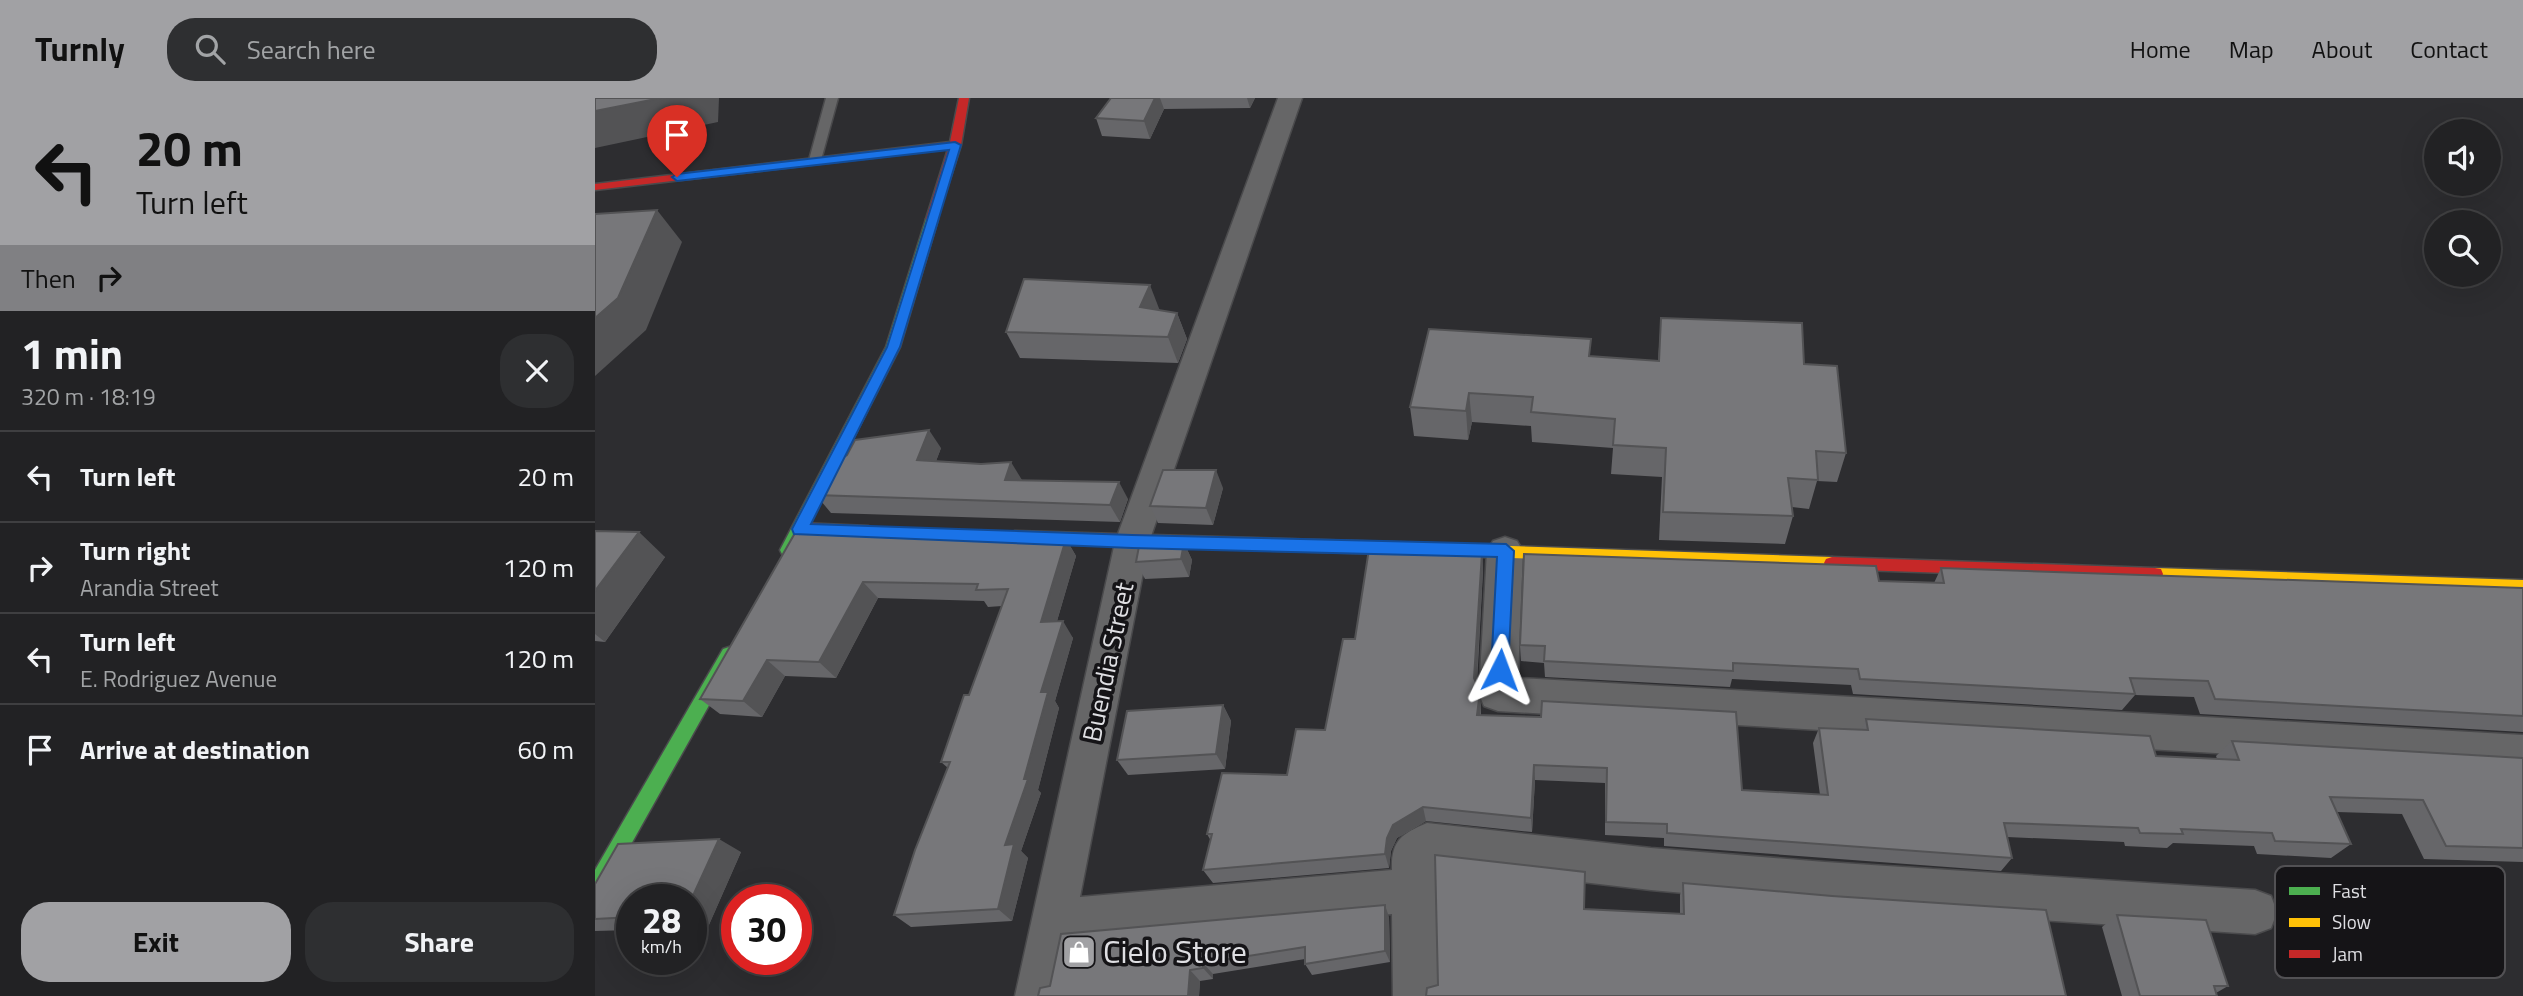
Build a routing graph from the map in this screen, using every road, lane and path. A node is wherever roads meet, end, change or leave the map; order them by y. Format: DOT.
graph roads {
  1 [pos="832,98"];
  2 [pos="964,98"];
  3 [pos="1290,98"];
  4 [pos="955,145"];
  5 [pos="815,160"];
  6 [pos="595,187"];
  7 [pos="800,529"];
  8 [pos="883,533"];
  9 [pos="994,537"];
  10 [pos="1132,542"];
  11 [pos="1506,551"];
  12 [pos="779,565"];
  13 [pos="2523,587"];
  14 [pos="739,637"];
  15 [pos="2523,752"];
  16 [pos="595,889"];
  17 [pos="1414,890"];
  18 [pos="2255,912"];
  19 [pos="1055,922"];
  20 [pos="1038,996"];
  21 [pos="1416,996"];
  1 -- 5 [label="lane"];
  2 -- 4 [label="street"];
  3 -- 10 [label="street, Buendia Street"];
  4 -- 5 [label="street"];
  4 -- 7 [label="street"];
  5 -- 6 [label="street"];
  7 -- 8 [label="street"];
  7 -- 12 [label="street"];
  9 -- 10 [label="street"];
  10 -- 11 [label="street"];
  10 -- 19 [label="street, Buendia Street"];
  11 -- 13 [label="street"];
  11 -- 15 [label="street"];
  14 -- 16 [label="street"];
  17 -- 18 [label="street"];
  17 -- 19 [label="street"];
  17 -- 21 [label="street"];
  19 -- 20 [label="street, Buendia Street"];
}
